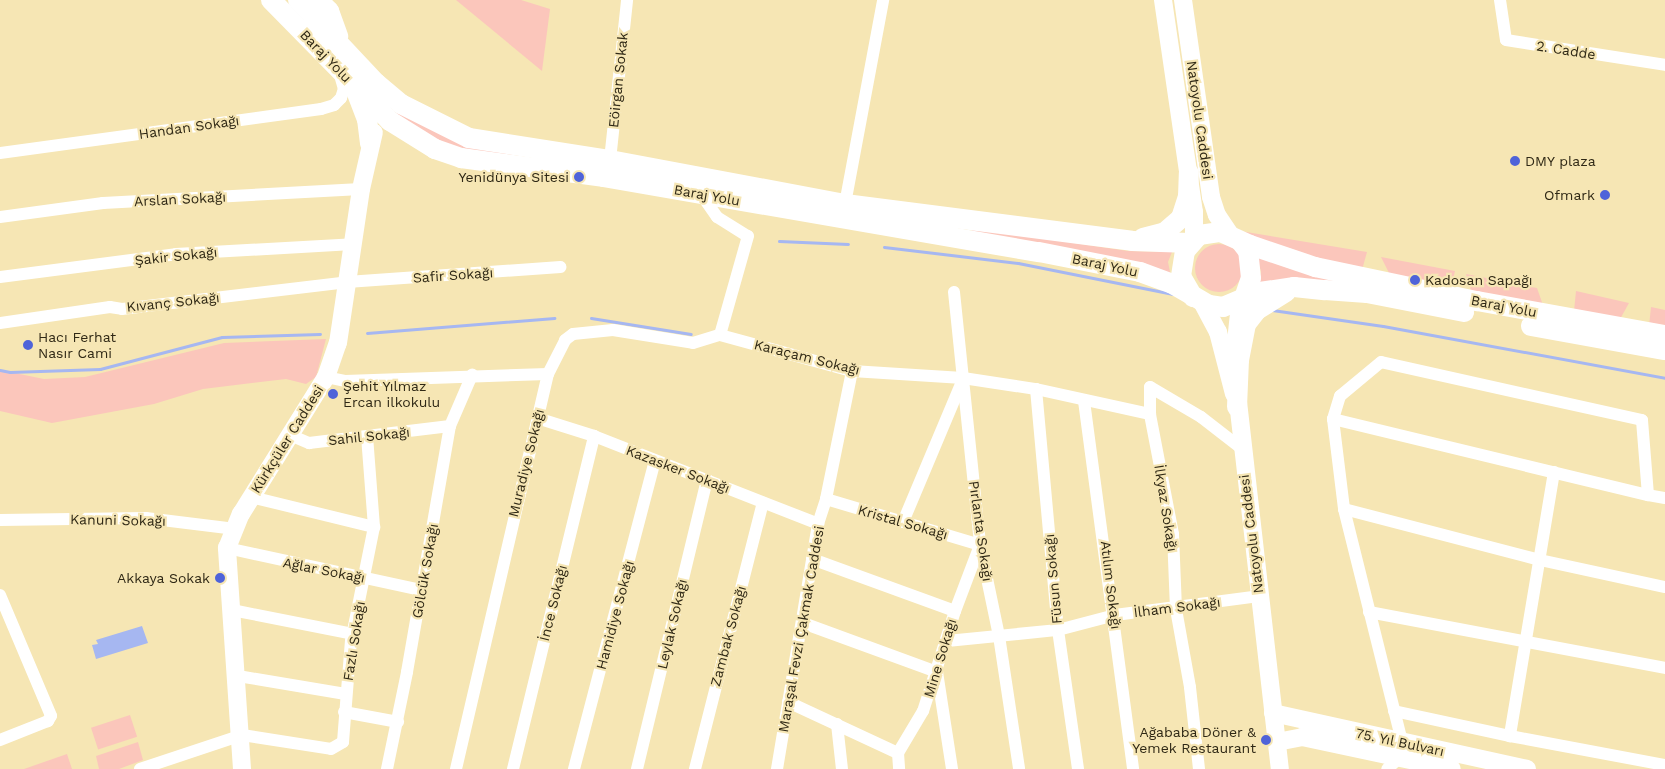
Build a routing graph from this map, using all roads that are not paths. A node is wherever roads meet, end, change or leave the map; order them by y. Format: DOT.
graph roads {
  1 [pos="271,0"];
  2 [pos="298,0"];
  3 [pos="627,0"];
  4 [pos="883,0"];
  5 [pos="1163,0"];
  6 [pos="1183,0"];
  7 [pos="1500,0"];
  8 [pos="325,4"];
  9 [pos="340,43"];
  10 [pos="335,66"];
  11 [pos="1665,66"];
  12 [pos="350,81"];
  13 [pos="376,83"];
  14 [pos="380,110"];
  15 [pos="370,144"];
  16 [pos="0,153"];
  17 [pos="609,169"];
  18 [pos="1189,173"];
  19 [pos="361,189"];
  20 [pos="701,194"];
  21 [pos="845,212"];
  22 [pos="0,217"];
  23 [pos="1236,239"];
  24 [pos="1192,241"];
  25 [pos="1132,242"];
  26 [pos="353,244"];
  27 [pos="560,267"];
  28 [pos="0,277"];
  29 [pos="347,282"];
  30 [pos="1294,288"];
  31 [pos="954,292"];
  32 [pos="1245,296"];
  33 [pos="1197,299"];
  34 [pos="0,322"];
  35 [pos="720,335"];
  36 [pos="1665,335"];
  37 [pos="1665,350"];
  38 [pos="852,372"];
  39 [pos="548,374"];
  40 [pos="472,376"];
  41 [pos="326,377"];
  42 [pos="963,378"];
  43 [pos="1036,389"];
  44 [pos="1084,401"];
  45 [pos="1237,407"];
  46 [pos="1150,414"];
  47 [pos="537,418"];
  48 [pos="1333,419"];
  49 [pos="450,426"];
  50 [pos="290,435"];
  51 [pos="367,436"];
  52 [pos="594,436"];
  53 [pos="1241,448"];
  54 [pos="655,461"];
  55 [pos="1554,472"];
  56 [pos="707,480"];
  57 [pos="1648,495"];
  58 [pos="251,497"];
  59 [pos="1665,498"];
  60 [pos="826,499"];
  61 [pos="763,503"];
  62 [pos="1344,510"];
  63 [pos="0,520"];
  64 [pos="903,522"];
  65 [pos="818,524"];
  66 [pos="374,527"];
  67 [pos="235,529"];
  68 [pos="980,545"];
  69 [pos="227,548"];
  70 [pos="812,559"];
  71 [pos="1540,560"];
  72 [pos="364,578"];
  73 [pos="1665,587"];
  74 [pos="422,590"];
  75 [pos="0,595"];
  76 [pos="1259,596"];
  77 [pos="1176,609"];
  78 [pos="232,610"];
  79 [pos="954,611"];
  80 [pos="1369,612"];
  81 [pos="1115,615"];
  82 [pos="803,623"];
  83 [pos="1058,630"];
  84 [pos="353,634"];
  85 [pos="999,636"];
  86 [pos="1526,640"];
  87 [pos="947,641"];
  88 [pos="1665,668"];
  89 [pos="937,672"];
  90 [pos="238,676"];
  91 [pos="346,694"];
  92 [pos="788,702"];
  93 [pos="1394,711"];
  94 [pos="344,712"];
  95 [pos="1273,713"];
  96 [pos="398,722"];
  97 [pos="836,724"];
  98 [pos="242,735"];
  99 [pos="1510,736"];
  100 [pos="0,740"];
  101 [pos="1277,742"];
  102 [pos="898,753"];
  103 [pos="1396,756"];
  104 [pos="1490,765"];
  105 [pos="1665,765"];
  106 [pos="140,769"];
  107 [pos="243,769"];
  108 [pos="387,769"];
  109 [pos="456,769"];
  110 [pos="514,769"];
  111 [pos="574,769"];
  112 [pos="637,769"];
  113 [pos="695,769"];
  114 [pos="777,769"];
  115 [pos="842,769"];
  116 [pos="900,769"];
  117 [pos="952,769"];
  118 [pos="1019,769"];
  119 [pos="1078,769"];
  120 [pos="1133,769"];
  121 [pos="1199,769"];
  122 [pos="1280,769"];
  123 [pos="1452,769"];
  124 [pos="1527,769"];
  1 -- 10 [label="main road, Baraj Yolu"];
  2 -- 9 [label="main road, Baraj Yolu"];
  3 -- 17 [label="street, Eöirgan Sokak"];
  4 -- 21 [label="street"];
  5 -- 18 [label="main road, Natoyolu Caddesi"];
  6 -- 23 [label="main road, Natoyolu Caddesi"];
  7 -- 11 [label="street, 2. Cadde"];
  8 -- 9 [label="main road"];
  9 -- 13 [label="main road, Baraj Yolu"];
  10 -- 12 [label="main road, Baraj Yolu"];
  10 -- 16 [label="street, Handan Sokağı"];
  12 -- 14 [label="main road, Baraj Yolu"];
  12 -- 15 [label="main road"];
  13 -- 14 [label="main road"];
  13 -- 17 [label="main road, Baraj Yolu"];
  14 -- 15 [label="main road, Kürkçüler Caddesi"];
  14 -- 17 [label="main road, Baraj Yolu"];
  15 -- 19 [label="main road, Kürkçüler Caddesi"];
  17 -- 20 [label="main road, Baraj Yolu"];
  17 -- 21 [label="main road, Baraj Yolu"];
  18 -- 24 [label="main road, Natoyolu Caddesi"];
  18 -- 25 [label="main road"];
  19 -- 22 [label="street, Arslan Sokağı"];
  19 -- 26 [label="main road, Kürkçüler Caddesi"];
  20 -- 21 [label="main road, Baraj Yolu"];
  20 -- 35 [label="street"];
  21 -- 25 [label="main road, Baraj Yolu"];
  21 -- 33 [label="main road, Baraj Yolu"];
  23 -- 24 [label="main road"];
  23 -- 32 [label="main road"];
  23 -- 36 [label="main road, Baraj Yolu"];
  24 -- 25 [label="main road, Baraj Yolu"];
  24 -- 33 [label="main road"];
  26 -- 28 [label="street, Şakir Sokağı"];
  26 -- 29 [label="main road, Kürkçüler Caddesi"];
  27 -- 29 [label="street, Safir Sokağı"];
  29 -- 34 [label="street, Kıvanç Sokağı"];
  29 -- 41 [label="main road, Kürkçüler Caddesi"];
  30 -- 32 [label="main road, Baraj Yolu"];
  30 -- 37 [label="main road, Baraj Yolu"];
  30 -- 45 [label="main road"];
  31 -- 42 [label="street, Pırlanta Sokağı"];
  32 -- 33 [label="main road"];
  32 -- 45 [label="main road, Natoyolu Caddesi"];
  33 -- 45 [label="main road"];
  35 -- 38 [label="street, Karaçam Sokağı"];
  35 -- 39 [label="street"];
  38 -- 42 [label="street, Karaçam Sokağı"];
  38 -- 60 [label="street, Maraşal Fevzi Çakmak Caddesi"];
  39 -- 40 [label="street"];
  39 -- 47 [label="street, Muradiye Sokağı"];
  40 -- 41 [label="street"];
  40 -- 49 [label="street, Gölcük Sokağı"];
  41 -- 50 [label="main road, Kürkçüler Caddesi"];
  42 -- 43 [label="street, Karaçam Sokağı"];
  42 -- 64 [label="street"];
  42 -- 68 [label="street, Pırlanta Sokağı"];
  43 -- 44 [label="street, Karaçam Sokağı"];
  43 -- 83 [label="street, Füsun Sokağı"];
  44 -- 46 [label="street, Karaçam Sokağı"];
  44 -- 81 [label="street, Atılım Sokağı"];
  45 -- 53 [label="main road, Natoyolu Caddesi"];
  46 -- 53 [label="street, İlkyaz Sokağı"];
  46 -- 77 [label="street, İlkyaz Sokağı"];
  47 -- 52 [label="street, Kazasker Sokağı"];
  47 -- 109 [label="street, Muradiye Sokağı"];
  48 -- 55 [label="street"];
  48 -- 57 [label="street"];
  48 -- 62 [label="street"];
  49 -- 51 [label="street, Sahil Sokağı"];
  49 -- 74 [label="street, Gölcük Sokağı"];
  50 -- 51 [label="street, Sahil Sokağı"];
  50 -- 58 [label="main road, Kürkçüler Caddesi"];
  51 -- 66 [label="street, Fazlı Sokağı"];
  52 -- 54 [label="street, Kazasker Sokağı"];
  52 -- 110 [label="street, İnce Sokağı"];
  53 -- 76 [label="main road, Natoyolu Caddesi"];
  54 -- 56 [label="street, Kazasker Sokağı"];
  54 -- 111 [label="street, Hamidiye Sokağı"];
  55 -- 57 [label="street"];
  55 -- 71 [label="street"];
  56 -- 61 [label="street, Kazasker Sokağı"];
  56 -- 112 [label="street, Leylak Sokağı"];
  57 -- 59 [label="street"];
  58 -- 66 [label="street"];
  58 -- 67 [label="main road, Kürkçüler Caddesi"];
  60 -- 64 [label="street, Kristal Sokağı"];
  60 -- 65 [label="street, Maraşal Fevzi Çakmak Caddesi"];
  61 -- 65 [label="street, Kazasker Sokağı"];
  61 -- 113 [label="street, Zambak Sokağı"];
  62 -- 71 [label="street"];
  62 -- 80 [label="street"];
  63 -- 67 [label="street, Kanuni Sokağı"];
  64 -- 68 [label="street, Kristal Sokağı"];
  65 -- 70 [label="street, Maraşal Fevzi Çakmak Caddesi"];
  66 -- 72 [label="street, Fazlı Sokağı"];
  67 -- 69 [label="main road, Kürkçüler Caddesi"];
  68 -- 79 [label="street, Mine Sokağı"];
  68 -- 85 [label="street, Pırlanta Sokağı"];
  69 -- 72 [label="street, Ağlar Sokağı"];
  69 -- 78 [label="main road, Kürkçüler Caddesi"];
  70 -- 79 [label="street"];
  70 -- 82 [label="street, Maraşal Fevzi Çakmak Caddesi"];
  71 -- 73 [label="street"];
  71 -- 86 [label="street"];
  72 -- 74 [label="street, Ağlar Sokağı"];
  72 -- 84 [label="street, Fazlı Sokağı"];
  74 -- 96 [label="street, Gölcük Sokağı"];
  75 -- 100 [label="street"];
  76 -- 77 [label="street, İlham Sokağı"];
  76 -- 95 [label="main road, Natoyolu Caddesi"];
  77 -- 81 [label="street, İlham Sokağı"];
  77 -- 121 [label="street, İlkyaz Sokağı"];
  78 -- 84 [label="street"];
  78 -- 90 [label="main road, Kürkçüler Caddesi"];
  79 -- 87 [label="street, Mine Sokağı"];
  80 -- 86 [label="street"];
  80 -- 93 [label="street"];
  81 -- 83 [label="street, İlham Sokağı"];
  81 -- 120 [label="street, Atılım Sokağı"];
  82 -- 89 [label="street"];
  82 -- 92 [label="street, Maraşal Fevzi Çakmak Caddesi"];
  83 -- 85 [label="street, İlham Sokağı"];
  83 -- 119 [label="street, Füsun Sokağı"];
  84 -- 91 [label="street, Fazlı Sokağı"];
  85 -- 87 [label="street, İlham Sokağı"];
  85 -- 118 [label="street, Pırlanta Sokağı"];
  86 -- 88 [label="street"];
  86 -- 99 [label="street"];
  87 -- 89 [label="street, Mine Sokağı"];
  89 -- 102 [label="street, Mine Sokağı"];
  89 -- 117 [label="street"];
  90 -- 91 [label="street"];
  90 -- 98 [label="main road, Kürkçüler Caddesi"];
  91 -- 94 [label="street, Fazlı Sokağı"];
  92 -- 97 [label="street"];
  92 -- 114 [label="street, Maraşal Fevzi Çakmak Caddesi"];
  93 -- 99 [label="street"];
  93 -- 103 [label="street"];
  94 -- 96 [label="street"];
  94 -- 98 [label="street, Fazlı Sokağı"];
  95 -- 101 [label="main road, Natoyolu Caddesi"];
  95 -- 103 [label="main road, 75. Yıl Bulvarı"];
  96 -- 108 [label="street, Gölcük Sokağı"];
  97 -- 102 [label="street"];
  97 -- 115 [label="street"];
  98 -- 106 [label="street"];
  98 -- 107 [label="main road, Kürkçüler Caddesi"];
  99 -- 105 [label="street"];
  101 -- 103 [label="main road, 75. Yıl Bulvarı"];
  101 -- 122 [label="main road, Natoyolu Caddesi"];
  102 -- 116 [label="street"];
  103 -- 104 [label="main road, 75. Yıl Bulvarı"];
  103 -- 123 [label="main road, 75. Yıl Bulvarı"];
  104 -- 124 [label="main road, 75. Yıl Bulvarı"];
}
